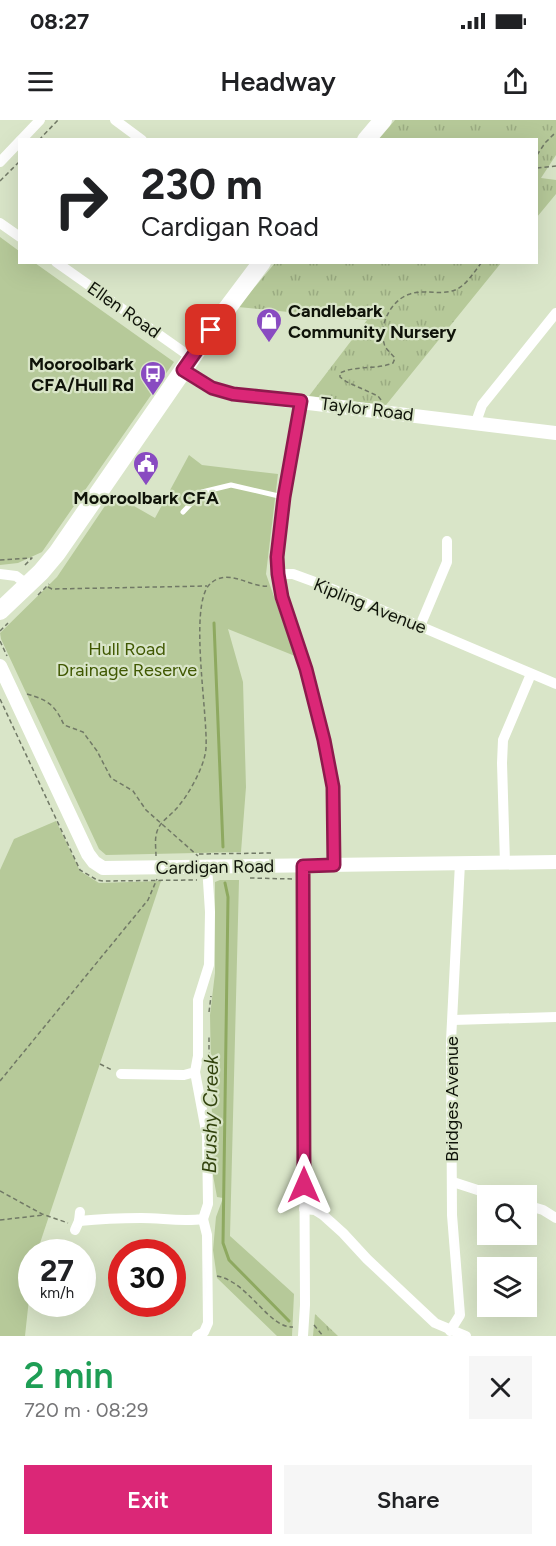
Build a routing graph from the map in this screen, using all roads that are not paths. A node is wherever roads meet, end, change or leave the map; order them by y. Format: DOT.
graph roads {
  1 [pos="40,120"];
  2 [pos="115,120"];
  3 [pos="383,120"];
  4 [pos="22,138"];
  5 [pos="139,138"];
  6 [pos="368,138"];
  7 [pos="18,142"];
  8 [pos="0,162"];
  9 [pos="0,223"];
  10 [pos="18,236"];
  11 [pos="59,264"];
  12 [pos="261,264"];
  13 [pos="556,313"];
  14 [pos="188,364"];
  15 [pos="301,401"];
  16 [pos="476,422"];
  17 [pos="556,433"];
  18 [pos="284,497"];
  19 [pos="183,512"];
  20 [pos="447,541"];
  21 [pos="0,574"];
  22 [pos="278,579"];
  23 [pos="28,585"];
  24 [pos="0,612"];
  25 [pos="420,626"];
  26 [pos="0,666"];
  27 [pos="531,674"];
  28 [pos="556,684"];
  29 [pos="556,862"];
  30 [pos="460,863"];
  31 [pos="505,863"];
  32 [pos="334,865"];
  33 [pos="303,872"];
  34 [pos="205,873"];
  35 [pos="556,1017"];
  36 [pos="453,1020"];
  37 [pos="195,1072"];
  38 [pos="121,1074"];
  39 [pos="453,1182"];
  40 [pos="477,1190"];
  41 [pos="537,1208"];
  42 [pos="304,1209"];
  43 [pos="556,1218"];
  44 [pos="203,1219"];
  45 [pos="78,1222"];
  46 [pos="450,1331"];
  47 [pos="197,1336"];
  48 [pos="303,1336"];
  49 [pos="466,1336"];
  1 -- 4 [label="street"];
  2 -- 5 [label="street"];
  3 -- 6 [label="main road"];
  7 -- 8 [label="street"];
  9 -- 10 [label="street"];
  11 -- 14 [label="street, Ellen Road"];
  12 -- 14 [label="main road"];
  13 -- 16 [label="street"];
  14 -- 15 [label="street, Taylor Road"];
  14 -- 23 [label="main road"];
  15 -- 16 [label="street, Taylor Road"];
  15 -- 18 [label="street"];
  16 -- 17 [label="street, Taylor Road"];
  18 -- 19 [label="lane"];
  18 -- 22 [label="street"];
  20 -- 25 [label="street"];
  21 -- 23 [label="street"];
  22 -- 25 [label="street, Kipling Avenue"];
  22 -- 32 [label="street"];
  23 -- 24 [label="main road"];
  25 -- 27 [label="street, Kipling Avenue"];
  26 -- 34 [label="street, Cardigan Road"];
  27 -- 28 [label="street, Kipling Avenue"];
  27 -- 31 [label="street"];
  29 -- 31 [label="street, Cardigan Road"];
  30 -- 31 [label="street, Cardigan Road"];
  30 -- 32 [label="street, Cardigan Road"];
  30 -- 36 [label="street, Bridges Avenue"];
  32 -- 33 [label="street, Cardigan Road"];
  33 -- 34 [label="street, Cardigan Road"];
  33 -- 42 [label="street"];
  34 -- 37 [label="street"];
  35 -- 36 [label="street"];
  36 -- 39 [label="street, Bridges Avenue"];
  37 -- 38 [label="street"];
  37 -- 44 [label="street"];
  39 -- 40 [label="street"];
  39 -- 46 [label="street, Bridges Avenue"];
  41 -- 43 [label="street"];
  42 -- 46 [label="street"];
  42 -- 48 [label="street"];
  44 -- 45 [label="street"];
  44 -- 47 [label="street"];
  46 -- 49 [label="street"];
}
